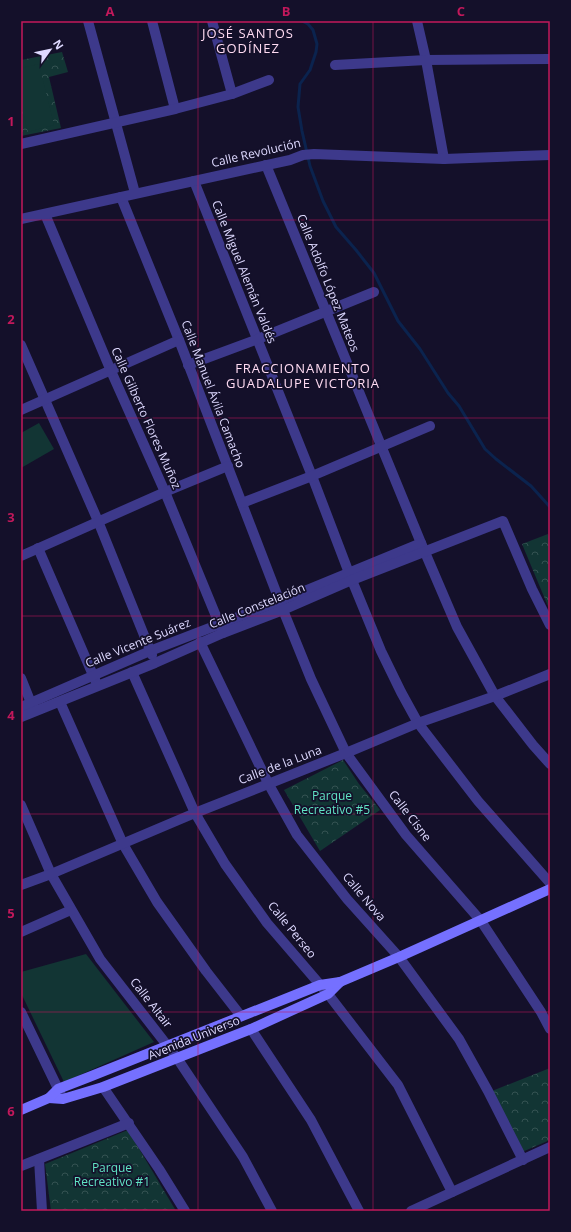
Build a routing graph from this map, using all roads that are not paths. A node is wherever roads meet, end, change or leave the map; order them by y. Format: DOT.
graph roads {
  1 [pos="88,21"];
  2 [pos="152,21"];
  3 [pos="212,21"];
  4 [pos="416,21"];
  5 [pos="550,59"];
  6 [pos="426,60"];
  7 [pos="335,65"];
  8 [pos="269,80"];
  9 [pos="232,94"];
  10 [pos="175,109"];
  11 [pos="114,122"];
  12 [pos="21,144"];
  13 [pos="550,155"];
  14 [pos="444,159"];
  15 [pos="266,165"];
  16 [pos="194,181"];
  17 [pos="134,193"];
  18 [pos="121,197"];
  19 [pos="45,214"];
  20 [pos="21,219"];
  21 [pos="374,292"];
  22 [pos="325,311"];
  23 [pos="258,339"];
  24 [pos="179,340"];
  25 [pos="21,345"];
  26 [pos="188,365"];
  27 [pos="111,371"];
  28 [pos="44,400"];
  29 [pos="21,410"];
  30 [pos="430,426"];
  31 [pos="382,446"];
  32 [pos="228,466"];
  33 [pos="312,476"];
  34 [pos="164,492"];
  35 [pos="242,503"];
  36 [pos="98,521"];
  37 [pos="423,547"];
  38 [pos="38,548"];
  39 [pos="21,556"];
  40 [pos="351,577"];
  41 [pos="281,606"];
  42 [pos="550,625"];
  43 [pos="221,628"];
  44 [pos="200,642"];
  45 [pos="150,651"];
  46 [pos="155,663"];
  47 [pos="132,672"];
  48 [pos="550,674"];
  49 [pos="93,676"];
  50 [pos="21,678"];
  51 [pos="97,686"];
  52 [pos="495,696"];
  53 [pos="60,702"];
  54 [pos="21,707"];
  55 [pos="33,707"];
  56 [pos="21,717"];
  57 [pos="418,723"];
  58 [pos="346,753"];
  59 [pos="550,764"];
  60 [pos="268,783"];
  61 [pos="21,805"];
  62 [pos="195,813"];
  63 [pos="123,844"];
  64 [pos="51,874"];
  65 [pos="550,883"];
  66 [pos="21,886"];
  67 [pos="550,889"];
  68 [pos="71,910"];
  69 [pos="481,921"];
  70 [pos="21,932"];
  71 [pos="399,957"];
  72 [pos="340,982"];
  73 [pos="320,984"];
  74 [pos="328,994"];
  75 [pos="21,1012"];
  76 [pos="241,1016"];
  77 [pos="251,1029"];
  78 [pos="550,1029"];
  79 [pos="168,1046"];
  80 [pos="177,1058"];
  81 [pos="88,1077"];
  82 [pos="99,1088"];
  83 [pos="58,1089"];
  84 [pos="49,1098"];
  85 [pos="62,1099"];
  86 [pos="21,1110"];
  87 [pos="129,1123"];
  88 [pos="550,1147"];
  89 [pos="39,1159"];
  90 [pos="523,1160"];
  91 [pos="21,1166"];
  92 [pos="452,1192"];
  93 [pos="42,1211"];
  94 [pos="185,1211"];
  95 [pos="272,1211"];
  96 [pos="359,1211"];
  97 [pos="411,1211"];
  1 -- 11 [label="street"];
  2 -- 10 [label="street"];
  3 -- 9 [label="street"];
  4 -- 6 [label="street"];
  5 -- 6 [label="street"];
  6 -- 7 [label="street"];
  6 -- 14 [label="street"];
  8 -- 9 [label="street"];
  9 -- 10 [label="street"];
  10 -- 11 [label="street"];
  11 -- 12 [label="street"];
  11 -- 17 [label="street"];
  13 -- 14 [label="street, Calle Revolución"];
  14 -- 15 [label="street, Calle Revolución"];
  15 -- 16 [label="street, Calle Revolución"];
  15 -- 22 [label="street, Calle Adolfo López Mateos"];
  16 -- 17 [label="street, Calle Revolución"];
  16 -- 23 [label="street, Calle Miguel Alemán Valdés"];
  17 -- 18 [label="street, Calle Revolución"];
  18 -- 19 [label="street, Calle Revolución"];
  18 -- 24 [label="street, Calle Manuel Ávila Camacho"];
  19 -- 20 [label="street, Calle Revolución"];
  19 -- 27 [label="street, Calle Gilberto Flores Muñoz"];
  21 -- 22 [label="street"];
  22 -- 23 [label="street"];
  22 -- 31 [label="street, Calle Adolfo López Mateos"];
  23 -- 26 [label="street"];
  23 -- 33 [label="street, Calle Miguel Alemán Valdés"];
  24 -- 26 [label="street, Calle Manuel Ávila Camacho"];
  24 -- 27 [label="street"];
  25 -- 28 [label="street"];
  26 -- 32 [label="street, Calle Manuel Ávila Camacho"];
  27 -- 28 [label="street"];
  27 -- 34 [label="street, Calle Gilberto Flores Muñoz"];
  28 -- 29 [label="street"];
  28 -- 36 [label="street"];
  30 -- 31 [label="street"];
  31 -- 33 [label="street"];
  31 -- 37 [label="street, Calle Adolfo López Mateos"];
  32 -- 34 [label="street"];
  32 -- 35 [label="street, Calle Manuel Ávila Camacho"];
  33 -- 35 [label="street"];
  33 -- 40 [label="street, Calle Miguel Alemán Valdés"];
  34 -- 36 [label="street"];
  34 -- 43 [label="street, Calle Gilberto Flores Muñoz"];
  35 -- 41 [label="street, Calle Manuel Ávila Camacho"];
  36 -- 38 [label="street"];
  36 -- 45 [label="street"];
  37 -- 40 [label="street, Calle Constelación"];
  37 -- 42 [label="street, Calle Constelación"];
  37 -- 52 [label="street, Calle Adolfo López Mateos"];
  38 -- 39 [label="street"];
  38 -- 49 [label="street"];
  40 -- 41 [label="street, Calle Constelación"];
  40 -- 57 [label="street, Calle Miguel Alemán Valdés"];
  41 -- 43 [label="street, Calle Constelación"];
  41 -- 58 [label="street, Calle Cisne"];
  43 -- 44 [label="street, Calle Constelación"];
  43 -- 45 [label="street, Calle Vicente Suárez"];
  44 -- 46 [label="street, Calle Constelación"];
  44 -- 60 [label="street, Calle Nova"];
  45 -- 46 [label="street"];
  45 -- 49 [label="street, Calle Vicente Suárez"];
  46 -- 47 [label="street, Calle Constelación"];
  47 -- 51 [label="street, Calle Constelación"];
  47 -- 62 [label="street, Calle Perseo"];
  48 -- 52 [label="street, Calle de la Luna"];
  49 -- 51 [label="street"];
  49 -- 55 [label="street, Calle Vicente Suárez"];
  50 -- 55 [label="street"];
  51 -- 53 [label="street, Calle Constelación"];
  52 -- 57 [label="street, Calle de la Luna"];
  52 -- 59 [label="street, Calle Adolfo López Mateos"];
  53 -- 55 [label="street, Calle Constelación"];
  53 -- 63 [label="street"];
  54 -- 55 [label="street, Calle Vicente Suárez"];
  55 -- 56 [label="street, Calle Constelación"];
  57 -- 58 [label="street, Calle de la Luna"];
  57 -- 65 [label="street, Calle Miguel Alemán Valdés"];
  58 -- 60 [label="street, Calle de la Luna"];
  58 -- 69 [label="street, Calle Cisne"];
  60 -- 62 [label="street, Calle de la Luna"];
  60 -- 71 [label="street, Calle Nova"];
  61 -- 64 [label="street, Calle Altair"];
  62 -- 63 [label="street, Calle de la Luna"];
  62 -- 73 [label="street, Calle Perseo"];
  63 -- 64 [label="street, Calle de la Luna"];
  63 -- 76 [label="street"];
  64 -- 66 [label="street, Calle de la Luna"];
  64 -- 68 [label="street, Calle Altair"];
  67 -- 69 [label="street, Avenida Universo"];
  68 -- 70 [label="street"];
  68 -- 79 [label="street, Calle Altair"];
  69 -- 71 [label="street, Avenida Universo"];
  69 -- 78 [label="street, Calle Cisne"];
  71 -- 72 [label="street, Avenida Universo"];
  71 -- 90 [label="street, Calle Nova"];
  72 -- 73 [label="street, Avenida Universo"];
  72 -- 74 [label="street, Avenida Universo"];
  73 -- 74 [label="street, Calle Perseo"];
  73 -- 76 [label="street, Avenida Universo"];
  74 -- 77 [label="street, Avenida Universo"];
  74 -- 92 [label="street, Calle Perseo"];
  75 -- 83 [label="street"];
  76 -- 79 [label="street, Avenida Universo"];
  77 -- 80 [label="street, Avenida Universo"];
  77 -- 96 [label="street"];
  79 -- 80 [label="street, Calle Altair"];
  79 -- 81 [label="street, Avenida Universo"];
  80 -- 82 [label="street, Avenida Universo"];
  80 -- 95 [label="street, Calle Altair"];
  81 -- 82 [label="street"];
  81 -- 83 [label="street, Avenida Universo"];
  82 -- 85 [label="street, Avenida Universo"];
  82 -- 87 [label="street"];
  83 -- 84 [label="street, Avenida Universo"];
  83 -- 85 [label="street"];
  84 -- 85 [label="street, Avenida Universo"];
  84 -- 86 [label="street, Avenida Universo"];
  87 -- 89 [label="street"];
  87 -- 94 [label="street"];
  88 -- 90 [label="street"];
  89 -- 91 [label="street"];
  89 -- 93 [label="street"];
  90 -- 92 [label="street"];
  92 -- 97 [label="street"];
}
